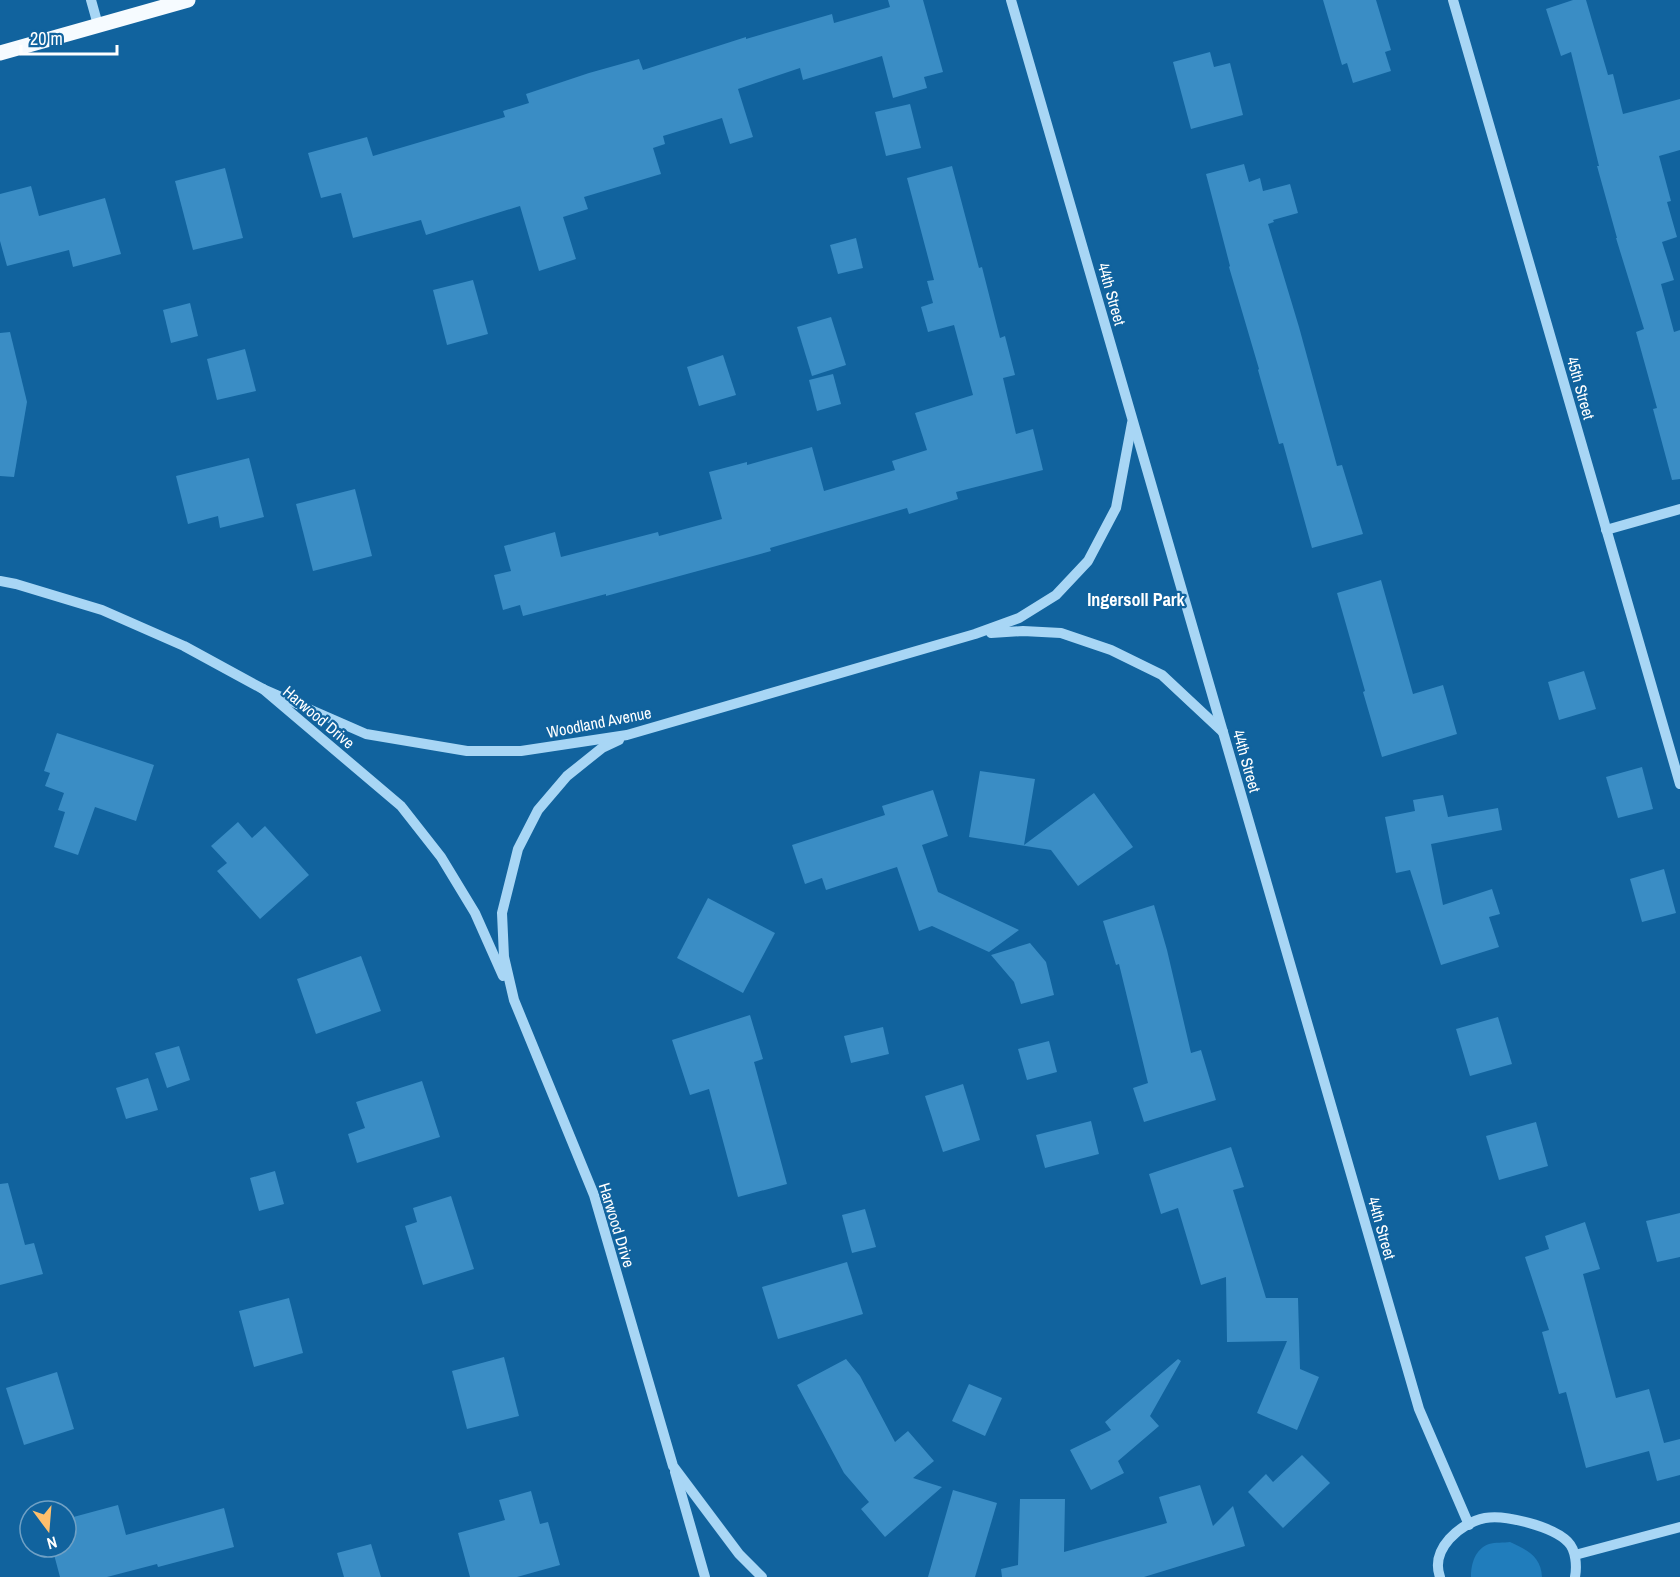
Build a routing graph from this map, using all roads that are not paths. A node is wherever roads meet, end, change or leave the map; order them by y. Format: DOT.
graph roads {
  1 [pos="91,0"];
  2 [pos="188,0"];
  3 [pos="1011,0"];
  4 [pos="1453,0"];
  5 [pos="98,25"];
  6 [pos="0,53"];
  7 [pos="1133,420"];
  8 [pos="1680,509"];
  9 [pos="1606,530"];
  10 [pos="0,581"];
  11 [pos="975,634"];
  12 [pos="262,689"];
  13 [pos="1223,732"];
  14 [pos="627,735"];
  15 [pos="1680,784"];
  16 [pos="514,1000"];
  17 [pos="673,1466"];
  18 [pos="1469,1525"];
  19 [pos="1680,1527"];
  20 [pos="1575,1555"];
  21 [pos="705,1577"];
  22 [pos="762,1577"];
  23 [pos="1440,1577"];
  24 [pos="1575,1577"];
  1 -- 5 [label="street"];
  2 -- 5 [label="main road"];
  3 -- 7 [label="street, 44th Street"];
  4 -- 9 [label="street, 45th Street"];
  5 -- 6 [label="main road"];
  7 -- 11 [label="street, Woodland Avenue"];
  7 -- 13 [label="street, 44th Street"];
  8 -- 9 [label="street"];
  9 -- 15 [label="street, 45th Street"];
  10 -- 12 [label="street, Harwood Drive"];
  11 -- 13 [label="street, Woodland Avenue"];
  11 -- 14 [label="street, Woodland Avenue"];
  12 -- 14 [label="street, Woodland Avenue"];
  12 -- 16 [label="street, Harwood Drive"];
  13 -- 18 [label="street, 44th Street"];
  14 -- 16 [label="street, Harwood Drive"];
  16 -- 17 [label="street, Harwood Drive"];
  17 -- 21 [label="street, Harwood Drive"];
  17 -- 22 [label="street, Harwood Drive"];
  18 -- 20 [label="street"];
  18 -- 23 [label="street"];
  19 -- 20 [label="street"];
  20 -- 24 [label="street"];
}
